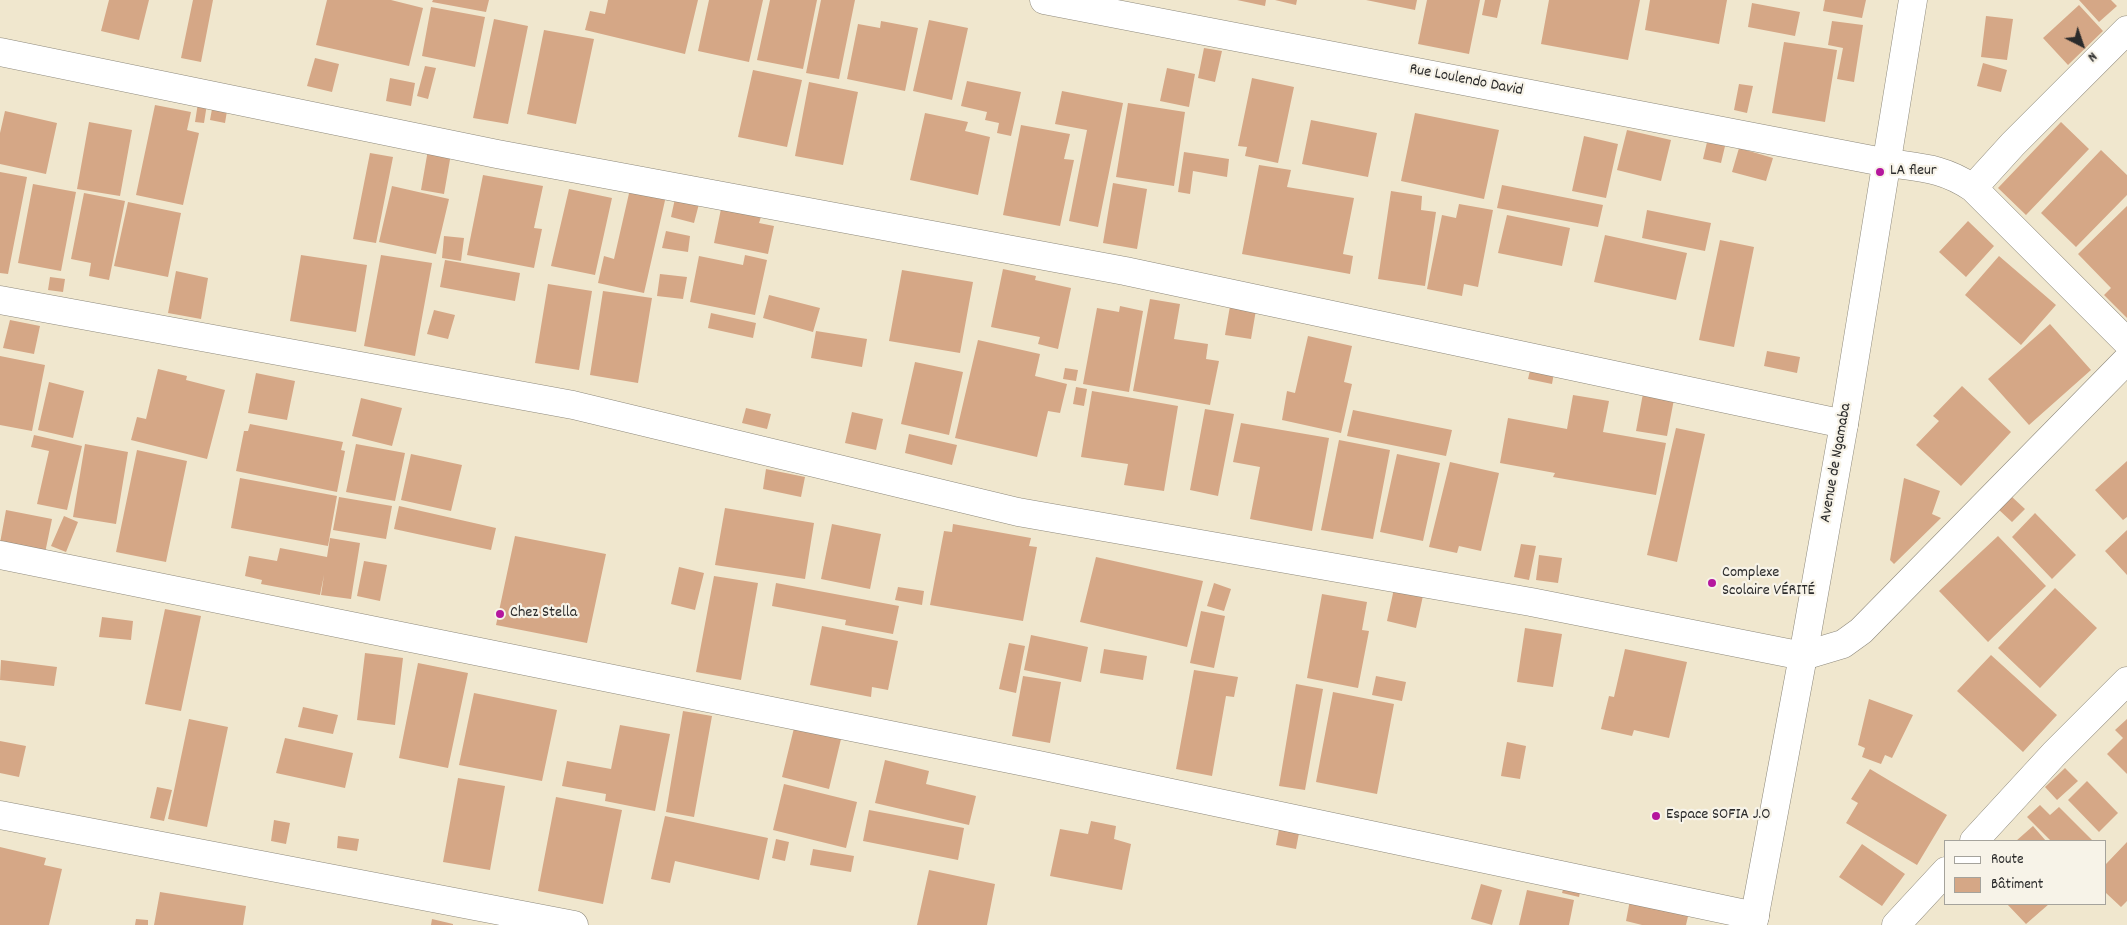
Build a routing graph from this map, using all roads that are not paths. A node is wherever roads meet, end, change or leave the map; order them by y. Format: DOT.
graph roads {
  1 [pos="1044,0"];
  2 [pos="1913,0"];
  3 [pos="2127,30"];
  4 [pos="0,52"];
  5 [pos="1888,163"];
  6 [pos="1973,188"];
  7 [pos="0,300"];
  8 [pos="2127,342"];
  9 [pos="2127,360"];
  10 [pos="1844,424"];
  11 [pos="0,555"];
  12 [pos="1804,656"];
  13 [pos="2127,681"];
  14 [pos="0,815"];
  15 [pos="1975,840"];
  16 [pos="1944,873"];
  17 [pos="1754,920"];
  18 [pos="574,925"];
  19 [pos="1896,925"];
  1 -- 5 [label="street, Rue Loulendo David"];
  2 -- 5 [label="street, Avenue de Ngamaba"];
  3 -- 6 [label="street"];
  4 -- 10 [label="street"];
  5 -- 6 [label="street, Rue Loulendo David"];
  5 -- 10 [label="street, Avenue de Ngamaba"];
  6 -- 8 [label="street, Rue Loulendo David"];
  7 -- 12 [label="street"];
  9 -- 12 [label="street"];
  10 -- 12 [label="street, Avenue de Ngamaba"];
  11 -- 17 [label="street"];
  12 -- 17 [label="street, Avenue de Ngamaba"];
  13 -- 15 [label="street"];
  14 -- 18 [label="street"];
  16 -- 19 [label="street"];
}
